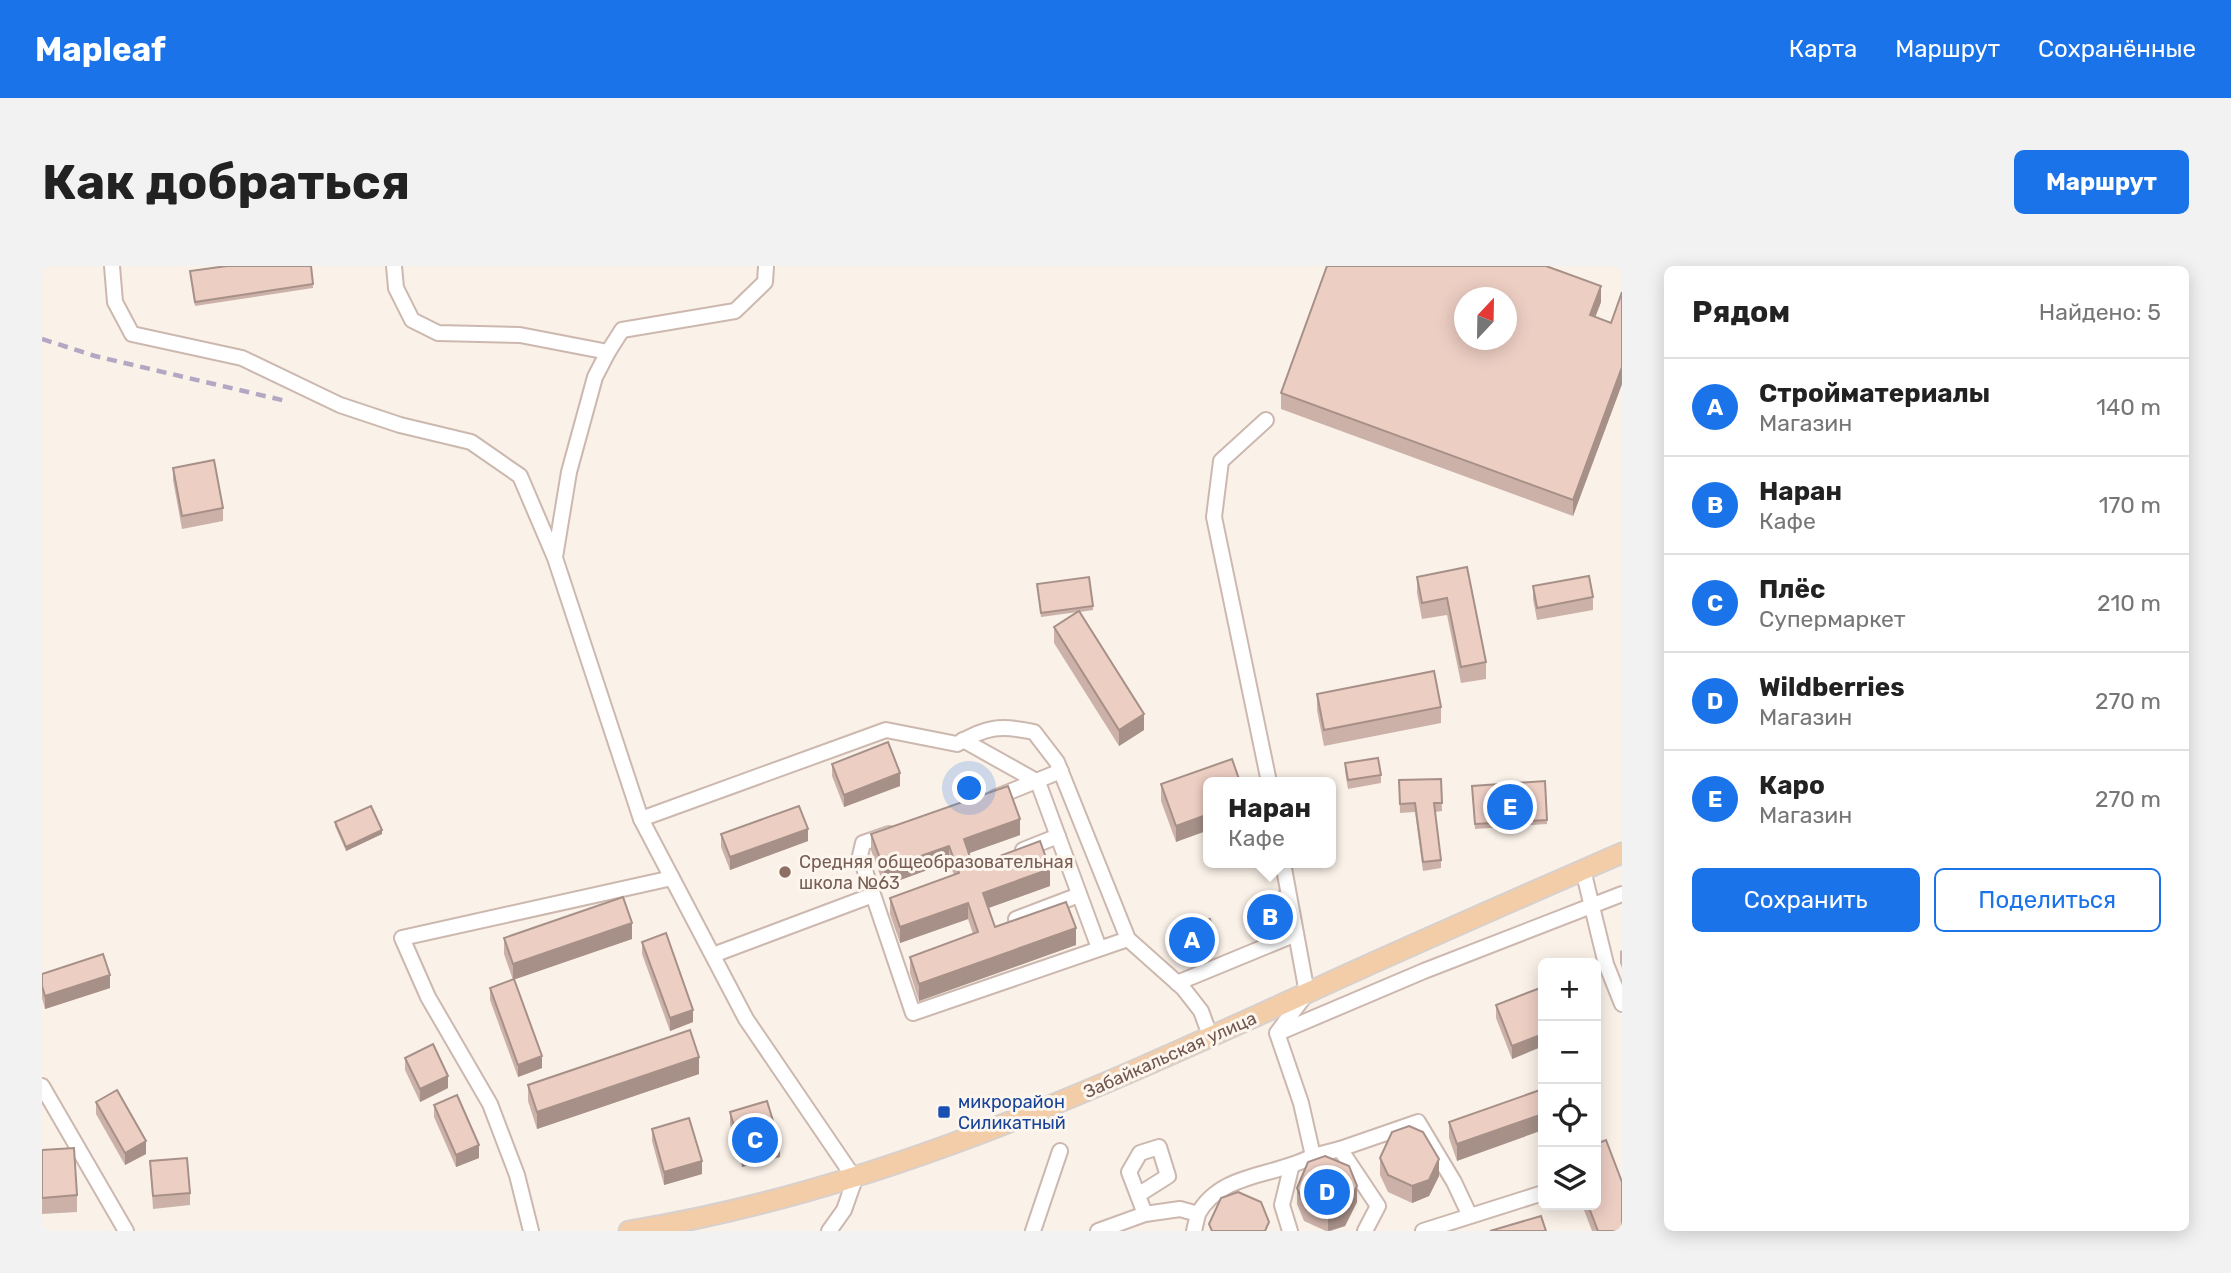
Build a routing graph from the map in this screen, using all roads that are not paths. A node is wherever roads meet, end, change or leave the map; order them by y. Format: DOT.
graph roads {
  1 [pos="111,266"];
  2 [pos="394,266"];
  3 [pos="766,266"];
  4 [pos="608,352"];
  5 [pos="1266,419"];
  6 [pos="555,558"];
  7 [pos="963,740"];
  8 [pos="1061,771"];
  9 [pos="1268,777"];
  10 [pos="1038,782"];
  11 [pos="975,804"];
  12 [pos="641,819"];
  13 [pos="900,830"];
  14 [pos="1058,836"];
  15 [pos="1622,853"];
  16 [pos="1010,855"];
  17 [pos="1284,868"];
  18 [pos="1583,870"];
  19 [pos="672,878"];
  20 [pos="1622,894"];
  21 [pos="1079,895"];
  22 [pos="880,899"];
  23 [pos="1593,904"];
  24 [pos="1016,919"];
  25 [pos="1296,934"];
  26 [pos="1128,939"];
  27 [pos="1100,948"];
  28 [pos="713,955"];
  29 [pos="1177,983"];
  30 [pos="1307,993"];
  31 [pos="1622,1004"];
  32 [pos="1277,1033"];
  33 [pos="1211,1038"];
  34 [pos="42,1086"];
  35 [pos="1340,1149"];
  36 [pos="1060,1151"];
  37 [pos="1313,1156"];
  38 [pos="1291,1168"];
  39 [pos="855,1179"];
  40 [pos="1538,1194"];
  41 [pos="1138,1195"];
  42 [pos="1198,1214"];
  43 [pos="1469,1214"];
  44 [pos="1137,1222"];
  45 [pos="126,1231"];
  46 [pos="531,1231"];
  47 [pos="629,1231"];
  48 [pos="829,1231"];
  49 [pos="1033,1231"];
  50 [pos="1098,1231"];
  51 [pos="1194,1231"];
  52 [pos="1290,1231"];
  53 [pos="1365,1231"];
  54 [pos="1423,1231"];
  1 -- 6 [label="street"];
  2 -- 4 [label="street"];
  3 -- 4 [label="street"];
  4 -- 6 [label="street"];
  5 -- 9 [label="street"];
  6 -- 12 [label="street"];
  7 -- 8 [label="street"];
  7 -- 10 [label="street"];
  7 -- 12 [label="street"];
  8 -- 10 [label="street"];
  8 -- 26 [label="street"];
  10 -- 11 [label="street"];
  10 -- 14 [label="street"];
  12 -- 19 [label="street"];
  13 -- 22 [label="street"];
  14 -- 16 [label="street"];
  14 -- 21 [label="street"];
  15 -- 18 [label="main road, Забайкальская улица"];
  17 -- 25 [label="street"];
  18 -- 23 [label="street"];
  18 -- 30 [label="main road, Забайкальская улица"];
  19 -- 28 [label="street"];
  19 -- 46 [label="street"];
  20 -- 23 [label="street"];
  21 -- 24 [label="street"];
  21 -- 27 [label="street"];
  22 -- 27 [label="street"];
  22 -- 28 [label="street"];
  23 -- 31 [label="street"];
  23 -- 32 [label="street"];
  25 -- 29 [label="street"];
  25 -- 30 [label="street"];
  26 -- 27 [label="street"];
  26 -- 29 [label="street"];
  28 -- 39 [label="street"];
  29 -- 33 [label="street"];
  30 -- 32 [label="street"];
  30 -- 33 [label="main road, Забайкальская улица"];
  32 -- 37 [label="street"];
  33 -- 39 [label="main road, Забайкальская улица"];
  34 -- 45 [label="street"];
  35 -- 37 [label="street"];
  35 -- 43 [label="street"];
  35 -- 53 [label="street"];
  36 -- 49 [label="street"];
  37 -- 38 [label="street"];
  38 -- 42 [label="street"];
  38 -- 52 [label="street"];
  39 -- 47 [label="main road, Забайкальская улица"];
  39 -- 48 [label="street"];
  40 -- 43 [label="street"];
  41 -- 44 [label="street"];
  42 -- 44 [label="street"];
  42 -- 51 [label="street"];
  43 -- 54 [label="street"];
  44 -- 50 [label="street"];
}
